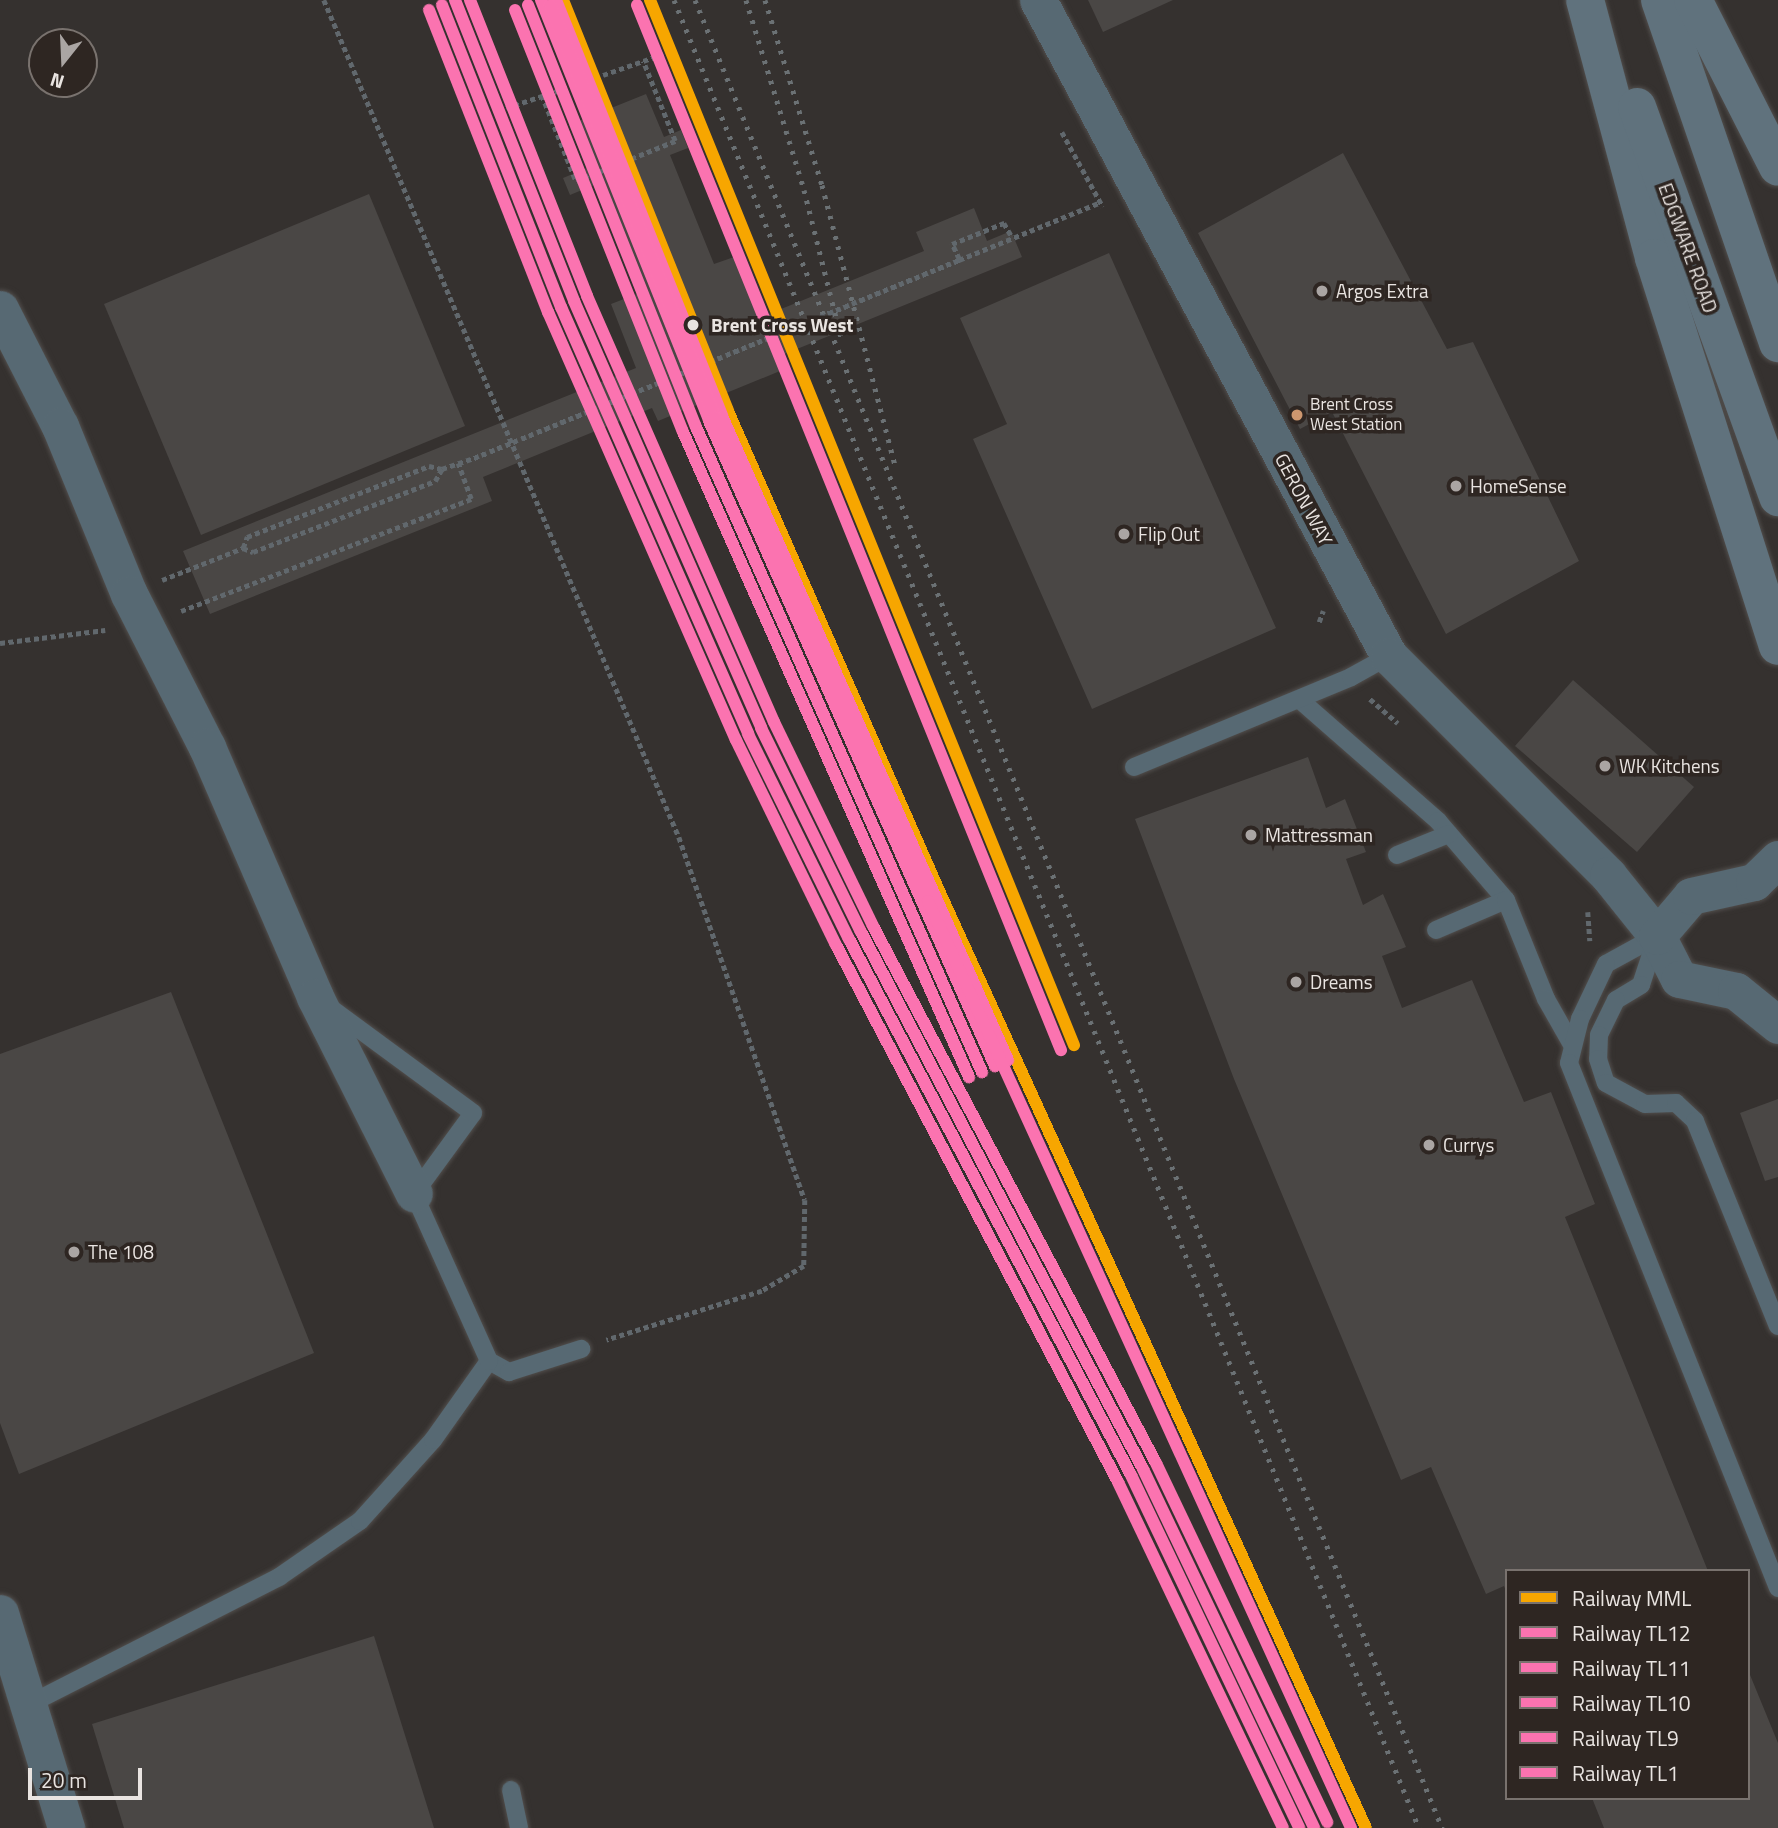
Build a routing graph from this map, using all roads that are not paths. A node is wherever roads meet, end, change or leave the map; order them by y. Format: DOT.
graph roads {
  1 [pos="1038,0"];
  2 [pos="1585,0"];
  3 [pos="1597,0"];
  4 [pos="1660,0"];
  5 [pos="1693,0"];
  6 [pos="1778,167"];
  7 [pos="0,309"];
  8 [pos="1778,343"];
  9 [pos="1778,497"];
  10 [pos="1778,646"];
  11 [pos="1389,656"];
  12 [pos="1300,699"];
  13 [pos="1134,768"];
  14 [pos="1449,834"];
  15 [pos="1397,855"];
  16 [pos="1778,859"];
  17 [pos="1506,900"];
  18 [pos="1436,930"];
  19 [pos="1657,936"];
  20 [pos="315,997"];
  21 [pos="1778,1024"];
  22 [pos="1571,1042"];
  23 [pos="414,1194"];
  24 [pos="1778,1326"];
  25 [pos="581,1349"];
  26 [pos="489,1361"];
  27 [pos="1778,1588"];
  28 [pos="12,1624"];
  29 [pos="30,1704"];
  30 [pos="511,1790"];
  31 [pos="66,1828"];
  32 [pos="519,1828"];
  1 -- 11 [label="street, GERON WAY"];
  2 -- 10 [label="main road"];
  3 -- 9 [label="main road, EDGWARE ROAD"];
  4 -- 8 [label="main road"];
  5 -- 6 [label="main road"];
  7 -- 20 [label="street"];
  11 -- 12 [label="lane"];
  11 -- 19 [label="street, GERON WAY"];
  12 -- 13 [label="lane"];
  12 -- 14 [label="lane"];
  14 -- 15 [label="lane"];
  14 -- 17 [label="lane"];
  16 -- 19 [label="street"];
  17 -- 18 [label="lane"];
  17 -- 22 [label="lane"];
  19 -- 21 [label="street, GERON WAY"];
  19 -- 22 [label="lane"];
  19 -- 24 [label="lane"];
  20 -- 23 [label="street"];
  20 -- 23 [label="lane"];
  22 -- 27 [label="lane"];
  23 -- 26 [label="lane"];
  25 -- 26 [label="lane"];
  26 -- 29 [label="lane"];
  28 -- 29 [label="street"];
  29 -- 31 [label="street"];
  30 -- 32 [label="lane"];
}
